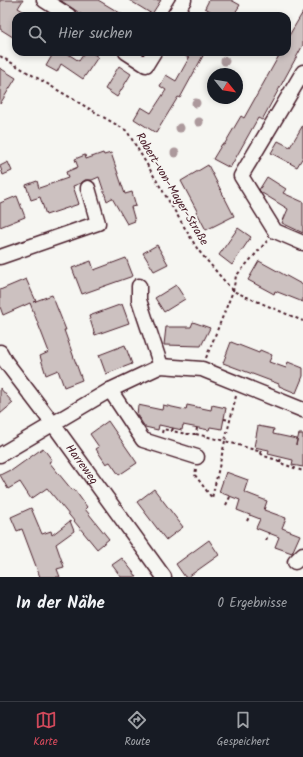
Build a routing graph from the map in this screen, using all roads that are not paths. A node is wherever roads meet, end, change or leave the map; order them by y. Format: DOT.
graph roads {
  1 [pos="44,0"];
  2 [pos="184,0"];
  3 [pos="64,12"];
  4 [pos="176,12"];
  5 [pos="132,56"];
  6 [pos="152,56"];
  7 [pos="303,72"];
  8 [pos="88,188"];
  9 [pos="303,244"];
  10 [pos="0,257"];
  11 [pos="138,286"];
  12 [pos="0,352"];
  13 [pos="161,366"];
  14 [pos="110,390"];
  15 [pos="303,410"];
  16 [pos="53,424"];
  17 [pos="0,455"];
  18 [pos="197,457"];
  19 [pos="164,577"];
  1 -- 3 [label="street"];
  2 -- 4 [label="street"];
  5 -- 6 [label="street"];
  7 -- 9 [label="street"];
  8 -- 10 [label="street"];
  11 -- 13 [label="street"];
  12 -- 16 [label="street, Harreweg"];
  13 -- 14 [label="street"];
  13 -- 15 [label="street"];
  14 -- 16 [label="street"];
  14 -- 18 [label="street"];
  16 -- 17 [label="street"];
  16 -- 19 [label="street, Harreweg"];
}
